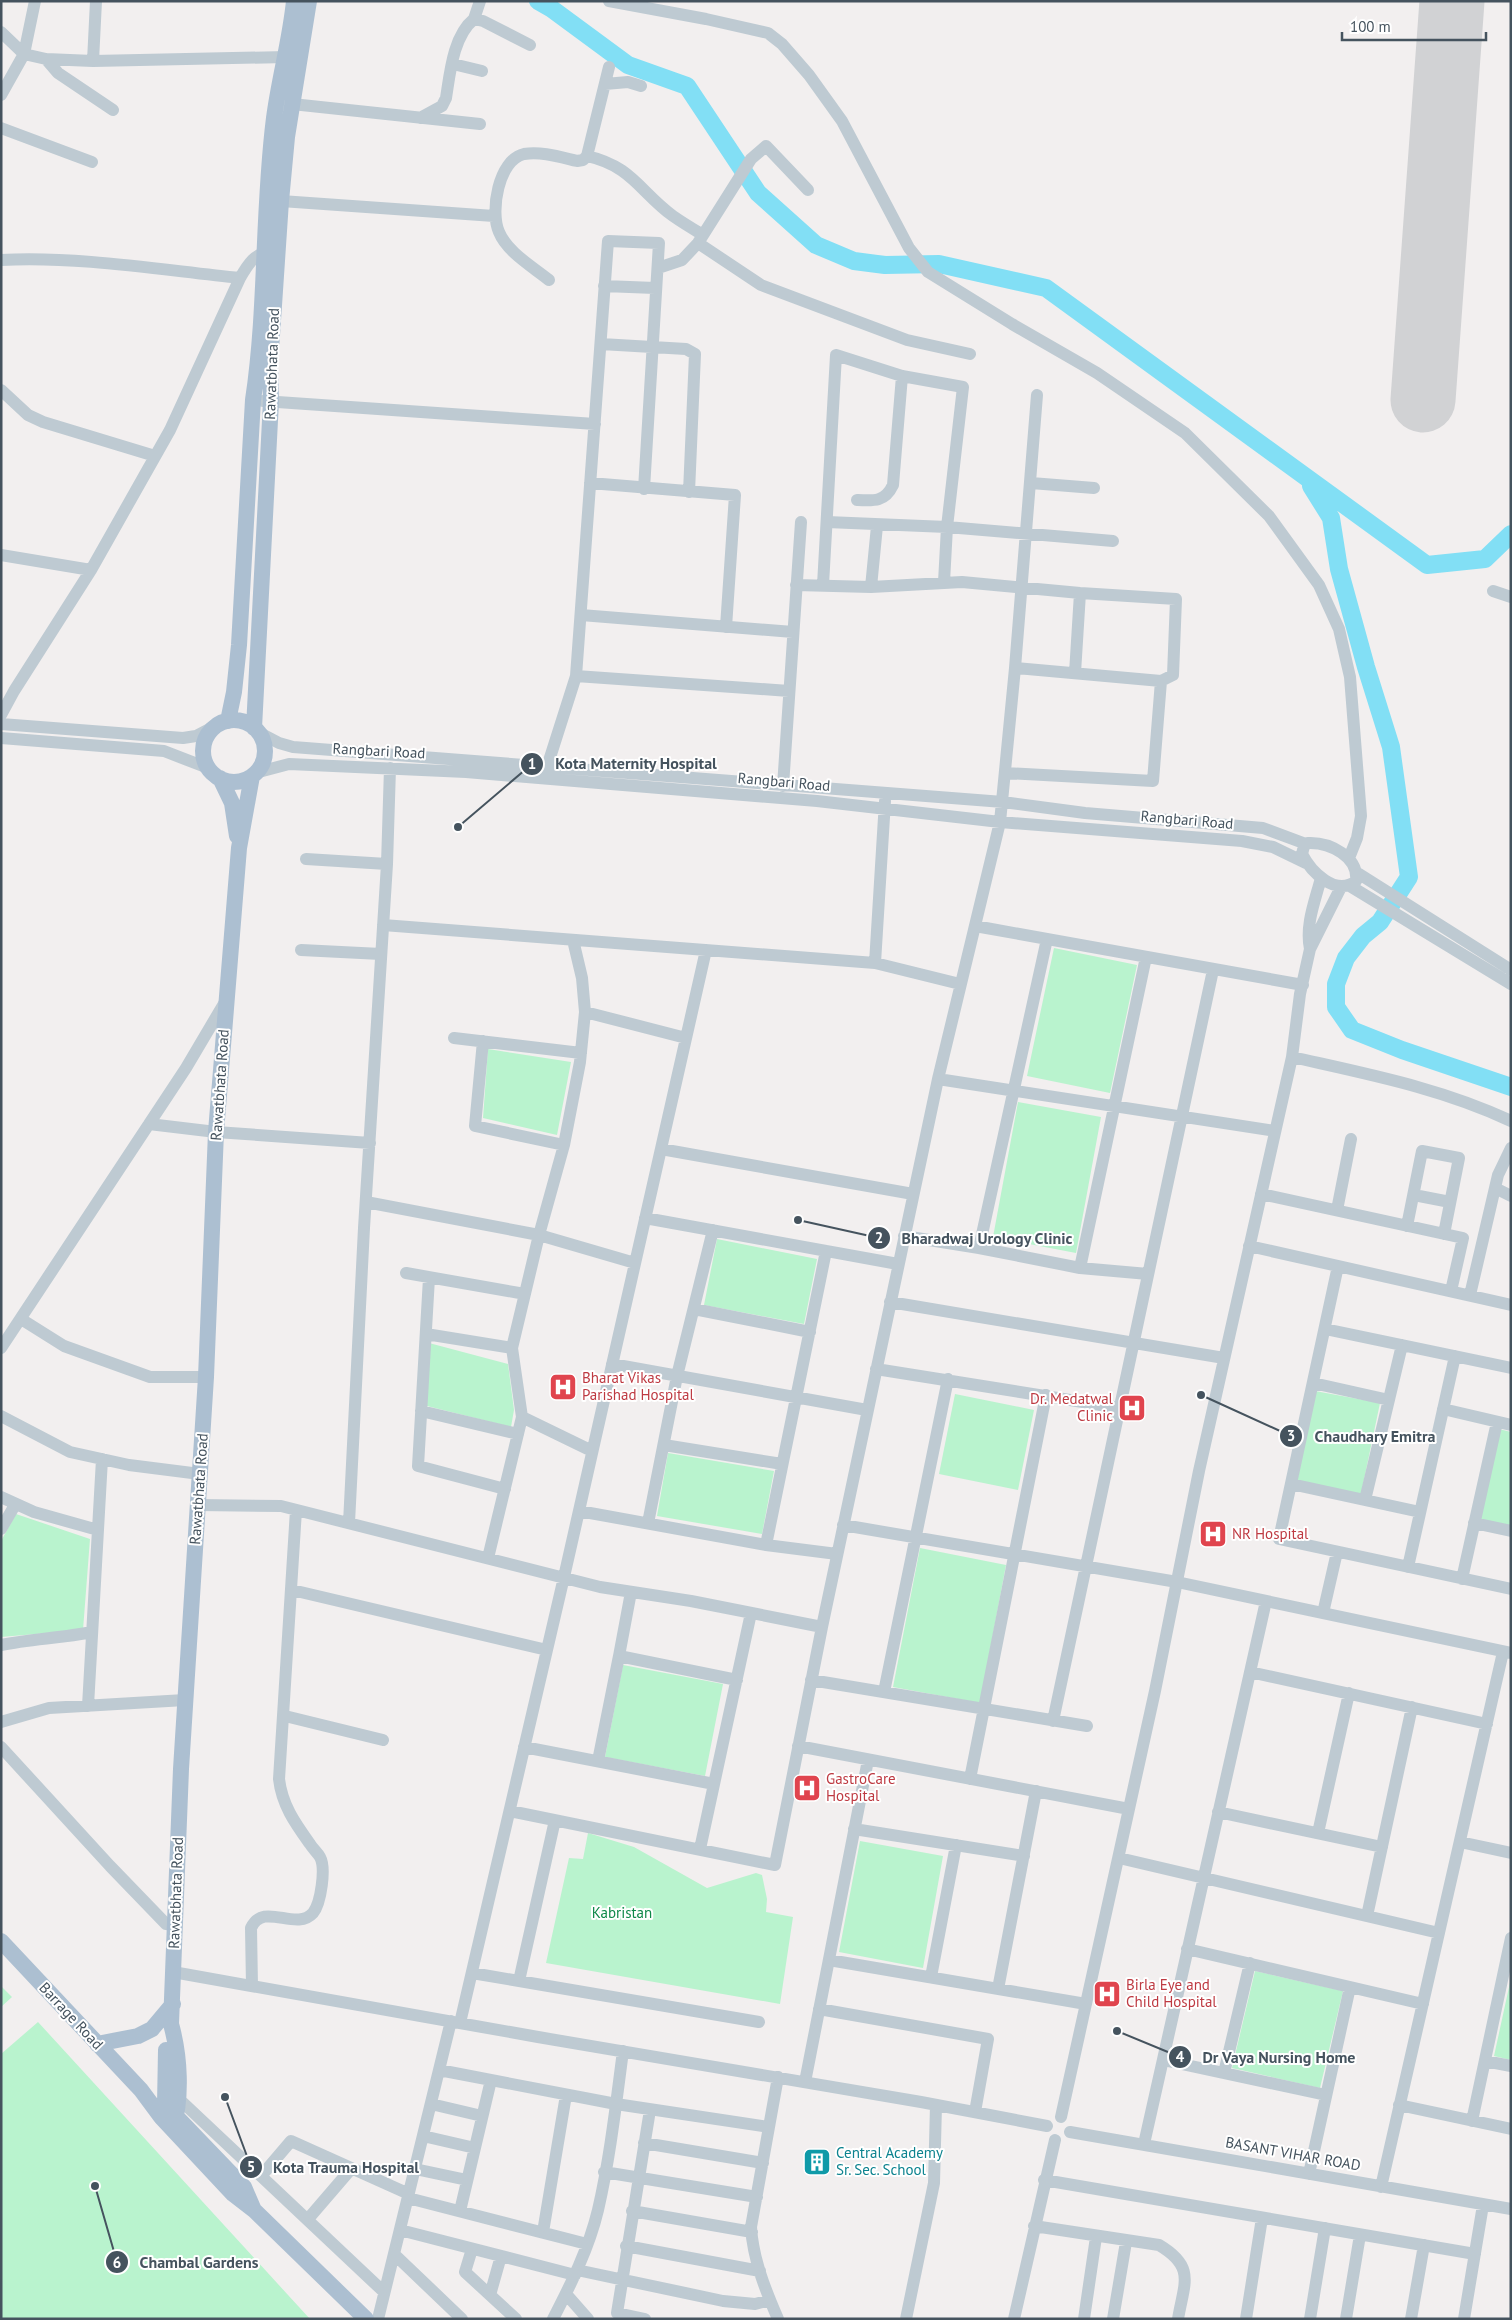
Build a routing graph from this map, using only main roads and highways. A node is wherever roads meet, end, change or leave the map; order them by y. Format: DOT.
graph roads {
  1 [pos="294,1"];
  2 [pos="309,1"];
  3 [pos="270,251"];
  4 [pos="234,692"];
  5 [pos="222,723"];
  6 [pos="256,730"];
  7 [pos="196,736"];
  8 [pos="214,773"];
  9 [pos="253,775"];
  10 [pos="239,848"];
  11 [pos="1,1941"];
  12 [pos="172,2004"];
  13 [pos="97,2044"];
  14 [pos="171,2113"];
  15 [pos="366,2319"];
  1 -- 3 [label="main road, Rawatbhata Road"];
  2 -- 3 [label="main road, Rawatbhata Road"];
  3 -- 4 [label="main road, Rawatbhata Road"];
  3 -- 6 [label="main road, Rawatbhata Road"];
  4 -- 5 [label="main road, Rawatbhata Road"];
  4 -- 7 [label="main road"];
  5 -- 6 [label="main road"];
  5 -- 8 [label="main road"];
  6 -- 9 [label="main road"];
  8 -- 9 [label="main road"];
  8 -- 10 [label="main road, Rawatbhata Road"];
  9 -- 10 [label="main road, Rawatbhata Road"];
  10 -- 12 [label="main road, Rawatbhata Road"];
  11 -- 13 [label="main road, Barrage Road"];
  12 -- 13 [label="main road"];
  12 -- 14 [label="main road, Rawatbhata Road"];
  13 -- 14 [label="main road, Barrage Road"];
  14 -- 15 [label="main road, Barrage Road"];
}
